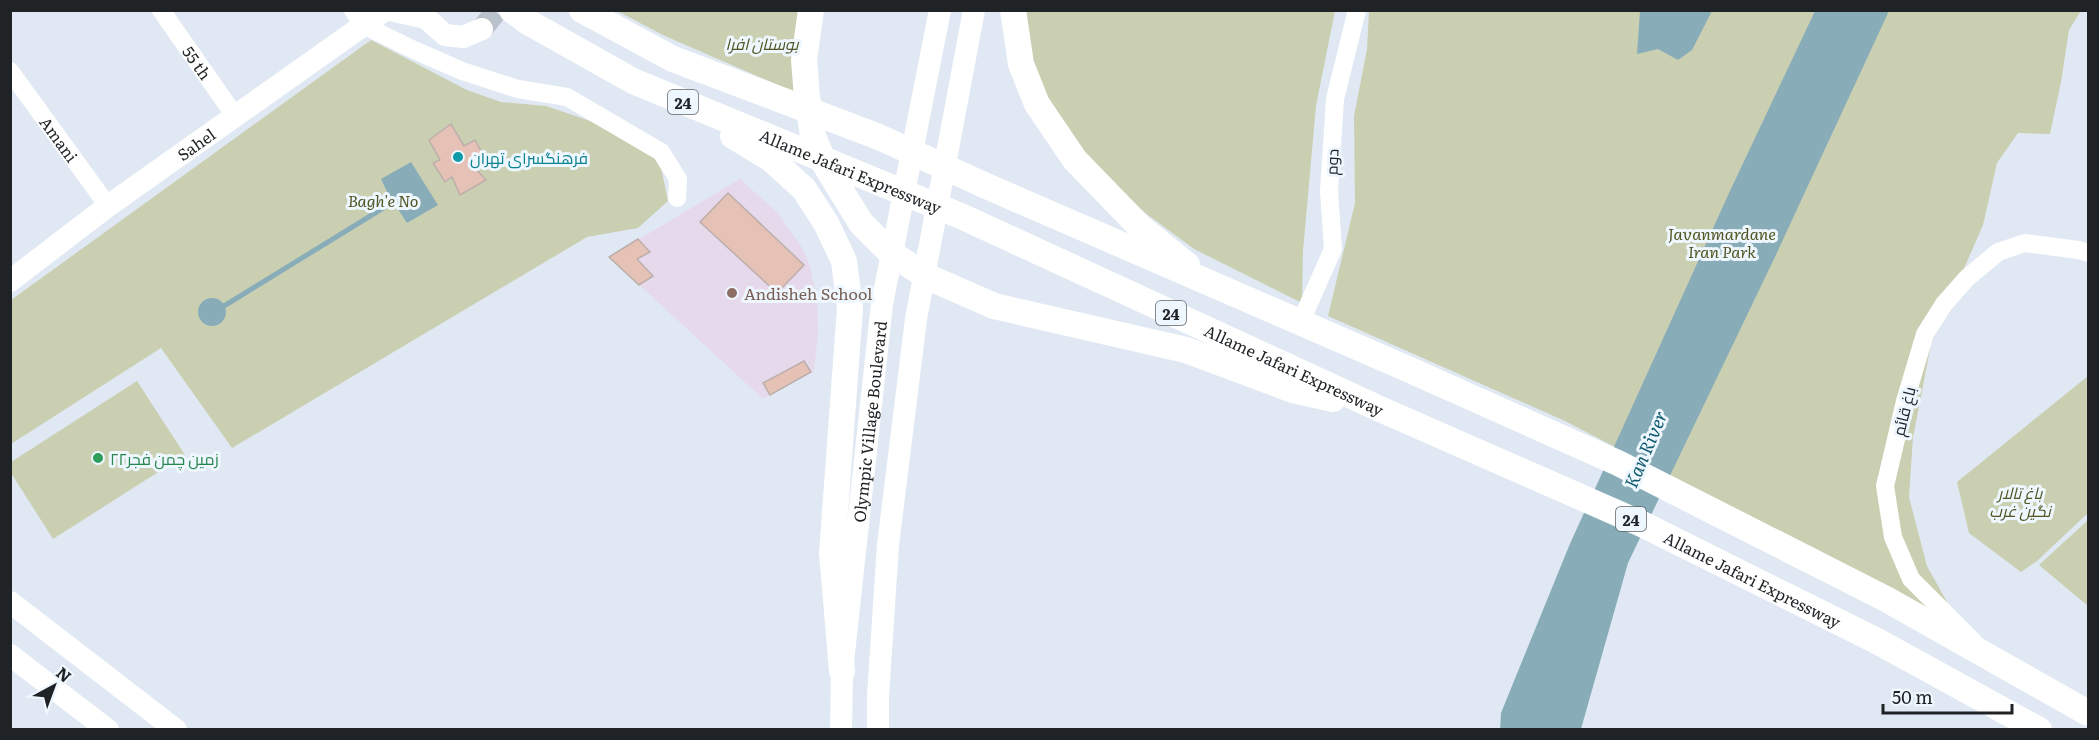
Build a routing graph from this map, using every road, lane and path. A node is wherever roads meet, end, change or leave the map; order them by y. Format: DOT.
graph roads {
  1 [pos="161,10"];
  2 [pos="385,10"];
  3 [pos="390,10"];
  4 [pos="512,10"];
  5 [pos="582,10"];
  6 [pos="811,10"];
  7 [pos="940,10"];
  8 [pos="974,10"];
  9 [pos="1013,10"];
  10 [pos="1357,10"];
  11 [pos="358,18"];
  12 [pos="482,29"];
  13 [pos="10,71"];
  14 [pos="633,81"];
  15 [pos="235,116"];
  16 [pos="677,198"];
  17 [pos="108,206"];
  18 [pos="2088,253"];
  19 [pos="10,281"];
  20 [pos="1215,287"];
  21 [pos="1306,310"];
  22 [pos="1380,409"];
  23 [pos="10,602"];
  24 [pos="10,655"];
  25 [pos="1988,656"];
  26 [pos="842,671"];
  27 [pos="2088,713"];
  28 [pos="108,729"];
  29 [pos="176,729"];
  30 [pos="841,729"];
  31 [pos="878,729"];
  32 [pos="2039,729"];
  1 -- 15 [label="street, 55 th"];
  2 -- 11 [label="main road, Sahel"];
  3 -- 12 [label="main road"];
  4 -- 14 [label="highway, Allame Jafari Expressway / 24"];
  5 -- 20 [label="highway, 24"];
  6 -- 22 [label="highway"];
  7 -- 26 [label="main road, Olympic Village Boulevard"];
  8 -- 31 [label="main road, Olympic Village Boulevard"];
  9 -- 20 [label="highway"];
  10 -- 21 [label="street, دوم"];
  11 -- 15 [label="main road, Sahel"];
  11 -- 16 [label="street"];
  13 -- 17 [label="street, Amani"];
  14 -- 22 [label="highway, Allame Jafari Expressway / 24"];
  14 -- 26 [label="highway"];
  15 -- 17 [label="main road, Sahel"];
  17 -- 19 [label="main road, Sahel"];
  18 -- 25 [label="street, باغ قائم"];
  20 -- 25 [label="highway, 24"];
  22 -- 32 [label="highway, Allame Jafari Expressway / 24"];
  23 -- 29 [label="main road"];
  24 -- 28 [label="main road"];
  25 -- 27 [label="highway, 24"];
  26 -- 30 [label="main road, Olympic Village Boulevard"];
}
